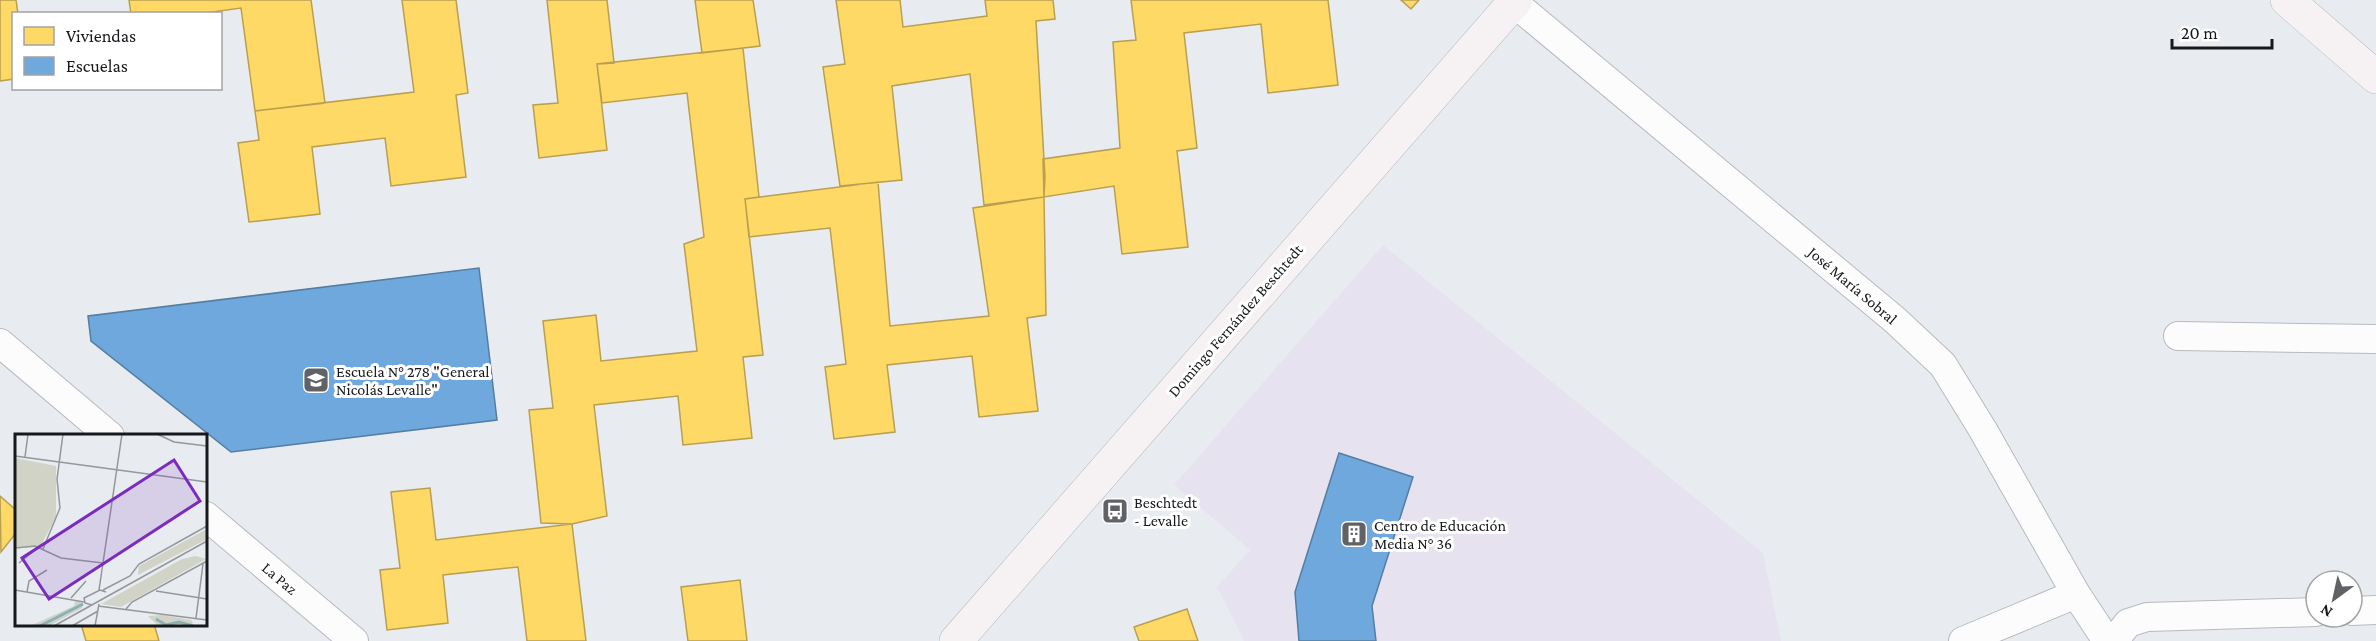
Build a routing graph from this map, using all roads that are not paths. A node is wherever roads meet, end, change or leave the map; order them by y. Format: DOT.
graph roads {
  1 [pos="2287,0"];
  2 [pos="1515,1"];
  3 [pos="2376,77"];
  4 [pos="2178,336"];
  5 [pos="2376,339"];
  6 [pos="0,343"];
  7 [pos="109,434"];
  8 [pos="207,517"];
  9 [pos="2076,594"];
  10 [pos="2304,612"];
  11 [pos="354,641"];
  12 [pos="956,641"];
  13 [pos="1963,641"];
  14 [pos="2107,641"];
  15 [pos="2114,641"];
  1 -- 3 [label="street"];
  2 -- 9 [label="street, José María Sobral"];
  2 -- 12 [label="street, Domingo Fernández Beschtedt"];
  4 -- 5 [label="street"];
  6 -- 7 [label="street"];
  8 -- 11 [label="street, La Paz"];
  9 -- 13 [label="street"];
  9 -- 14 [label="street, José María Sobral"];
  10 -- 15 [label="street"];
}
